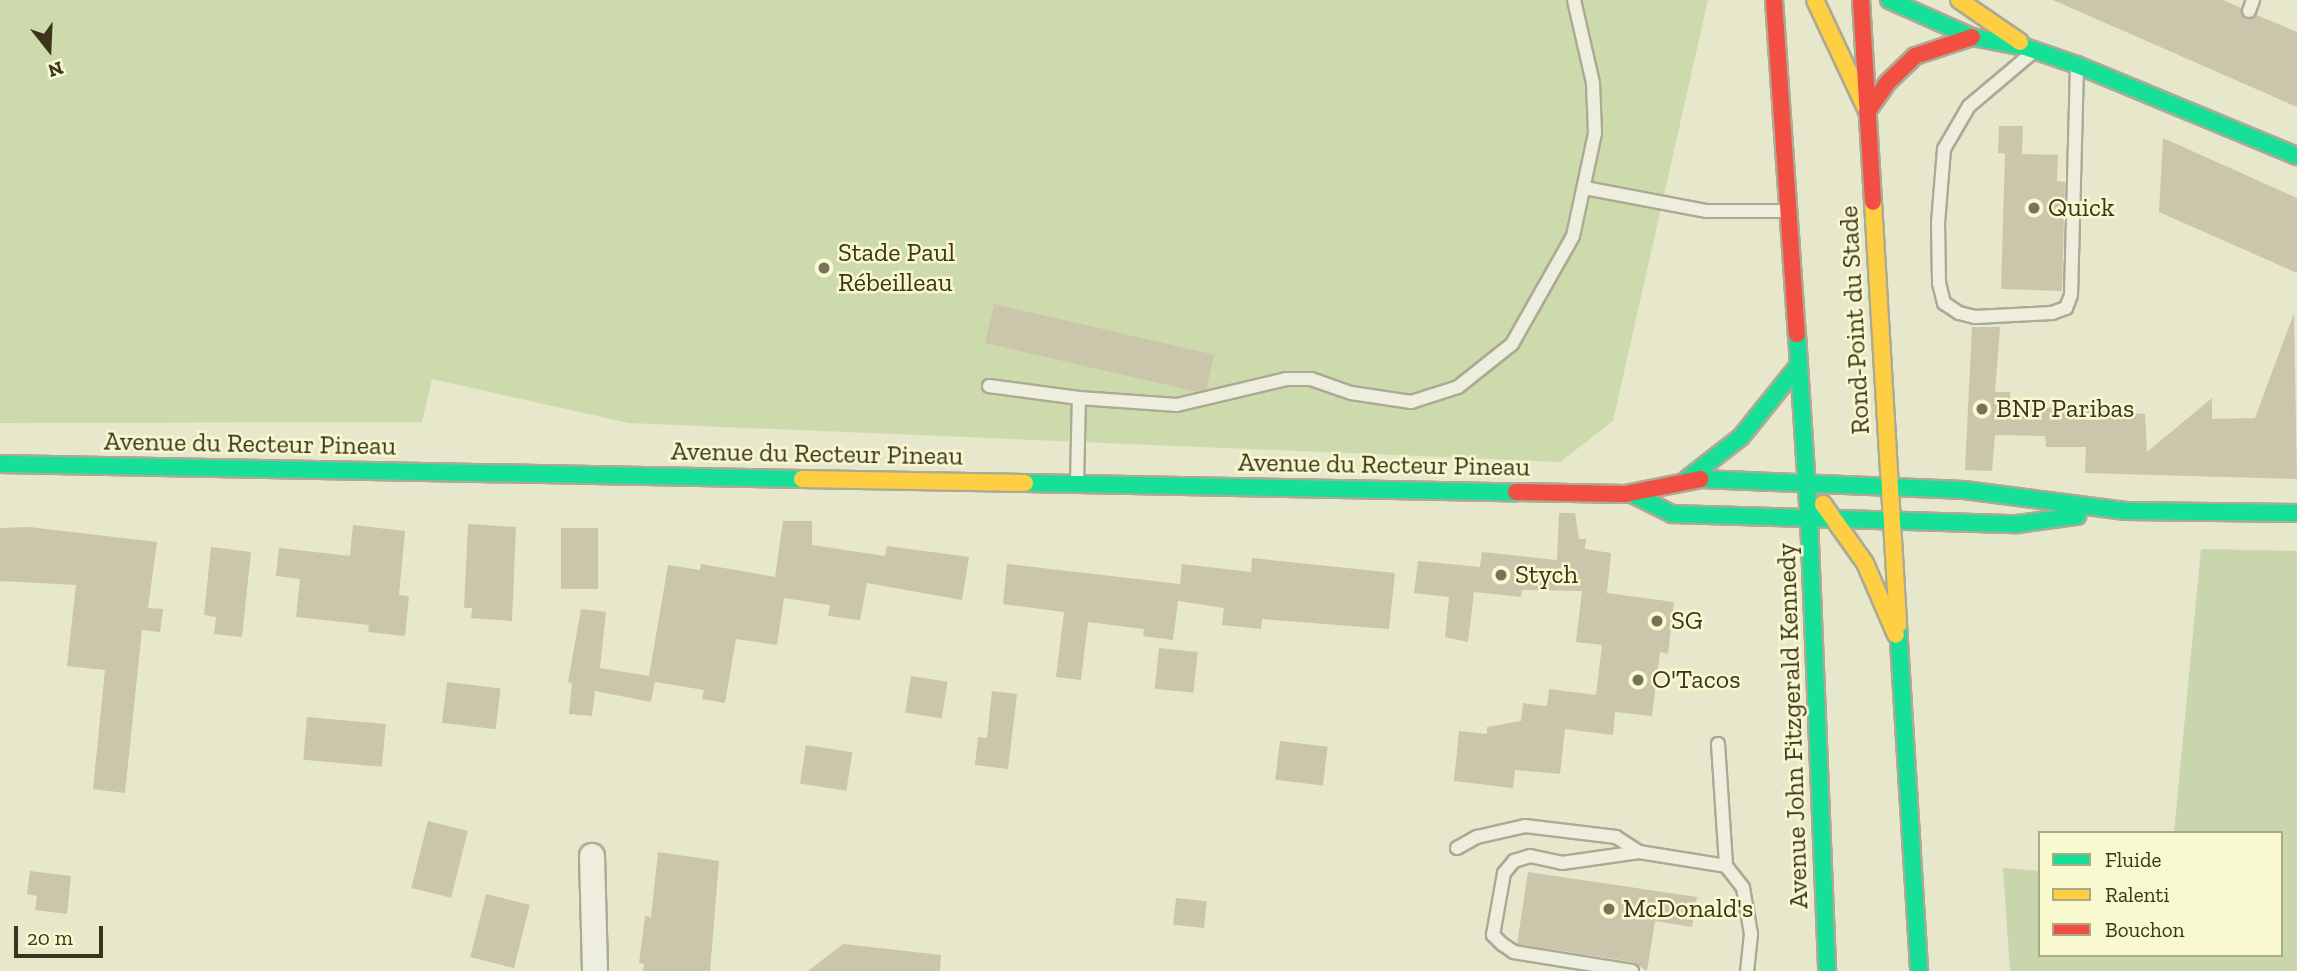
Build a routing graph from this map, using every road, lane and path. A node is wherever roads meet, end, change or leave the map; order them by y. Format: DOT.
graph roads {
  1 [pos="1574,0"];
  2 [pos="1774,0"];
  3 [pos="1815,0"];
  4 [pos="1861,0"];
  5 [pos="1889,0"];
  6 [pos="1959,0"];
  7 [pos="1972,37"];
  8 [pos="2030,48"];
  9 [pos="2077,65"];
  10 [pos="1867,112"];
  11 [pos="2297,156"];
  12 [pos="1585,188"];
  13 [pos="1789,210"];
  14 [pos="1798,366"];
  15 [pos="989,386"];
  16 [pos="1079,398"];
  17 [pos="0,464"];
  18 [pos="1687,480"];
  19 [pos="1806,480"];
  20 [pos="1077,483"];
  21 [pos="1890,484"];
  22 [pos="1632,494"];
  23 [pos="2126,511"];
  24 [pos="2297,513"];
  25 [pos="1809,518"];
  26 [pos="1833,518"];
  27 [pos="1891,519"];
  28 [pos="1898,638"];
  29 [pos="1718,744"];
  30 [pos="1457,848"];
  31 [pos="1639,852"];
  32 [pos="592,856"];
  33 [pos="1726,866"];
  34 [pos="595,971"];
  35 [pos="1632,971"];
  36 [pos="1747,971"];
  37 [pos="1827,971"];
  38 [pos="1919,971"];
  1 -- 12 [label="lane"];
  2 -- 13 [label="main road"];
  3 -- 10 [label="main road"];
  4 -- 10 [label="main road, Rond-Point du Stade"];
  5 -- 7 [label="main road"];
  6 -- 8 [label="main road"];
  7 -- 8 [label="main road"];
  7 -- 10 [label="main road"];
  8 -- 9 [label="main road"];
  8 -- 9 [label="lane"];
  9 -- 11 [label="main road"];
  10 -- 21 [label="main road, Rond-Point du Stade"];
  12 -- 13 [label="lane"];
  12 -- 16 [label="lane"];
  13 -- 14 [label="main road"];
  14 -- 18 [label="main road"];
  14 -- 19 [label="main road"];
  15 -- 16 [label="lane"];
  16 -- 20 [label="lane"];
  17 -- 20 [label="main road, Avenue du Recteur Pineau"];
  18 -- 19 [label="main road, Avenue du Recteur Pineau"];
  18 -- 22 [label="main road, Avenue du Recteur Pineau"];
  19 -- 21 [label="main road, Avenue du Recteur Pineau"];
  19 -- 25 [label="main road, Avenue John Fitzgerald Kennedy"];
  19 -- 26 [label="main road"];
  20 -- 22 [label="main road, Avenue du Recteur Pineau"];
  21 -- 23 [label="main road, Avenue du Recteur Pineau"];
  21 -- 27 [label="main road, Rond-Point du Stade"];
  22 -- 25 [label="main road, Avenue du Recteur Pineau"];
  23 -- 24 [label="main road, Avenue du Recteur Pineau"];
  23 -- 27 [label="main road, Avenue du Recteur Pineau"];
  25 -- 26 [label="main road, Avenue du Recteur Pineau"];
  25 -- 37 [label="main road, Avenue John Fitzgerald Kennedy"];
  26 -- 27 [label="main road, Avenue du Recteur Pineau"];
  26 -- 28 [label="main road"];
  27 -- 28 [label="main road, Rond-Point du Stade"];
  28 -- 38 [label="main road, Rond-Point du Stade"];
  29 -- 33 [label="lane"];
  30 -- 31 [label="lane"];
  31 -- 33 [label="lane"];
  31 -- 35 [label="lane"];
  32 -- 34 [label="street"];
  33 -- 36 [label="lane"];
}
